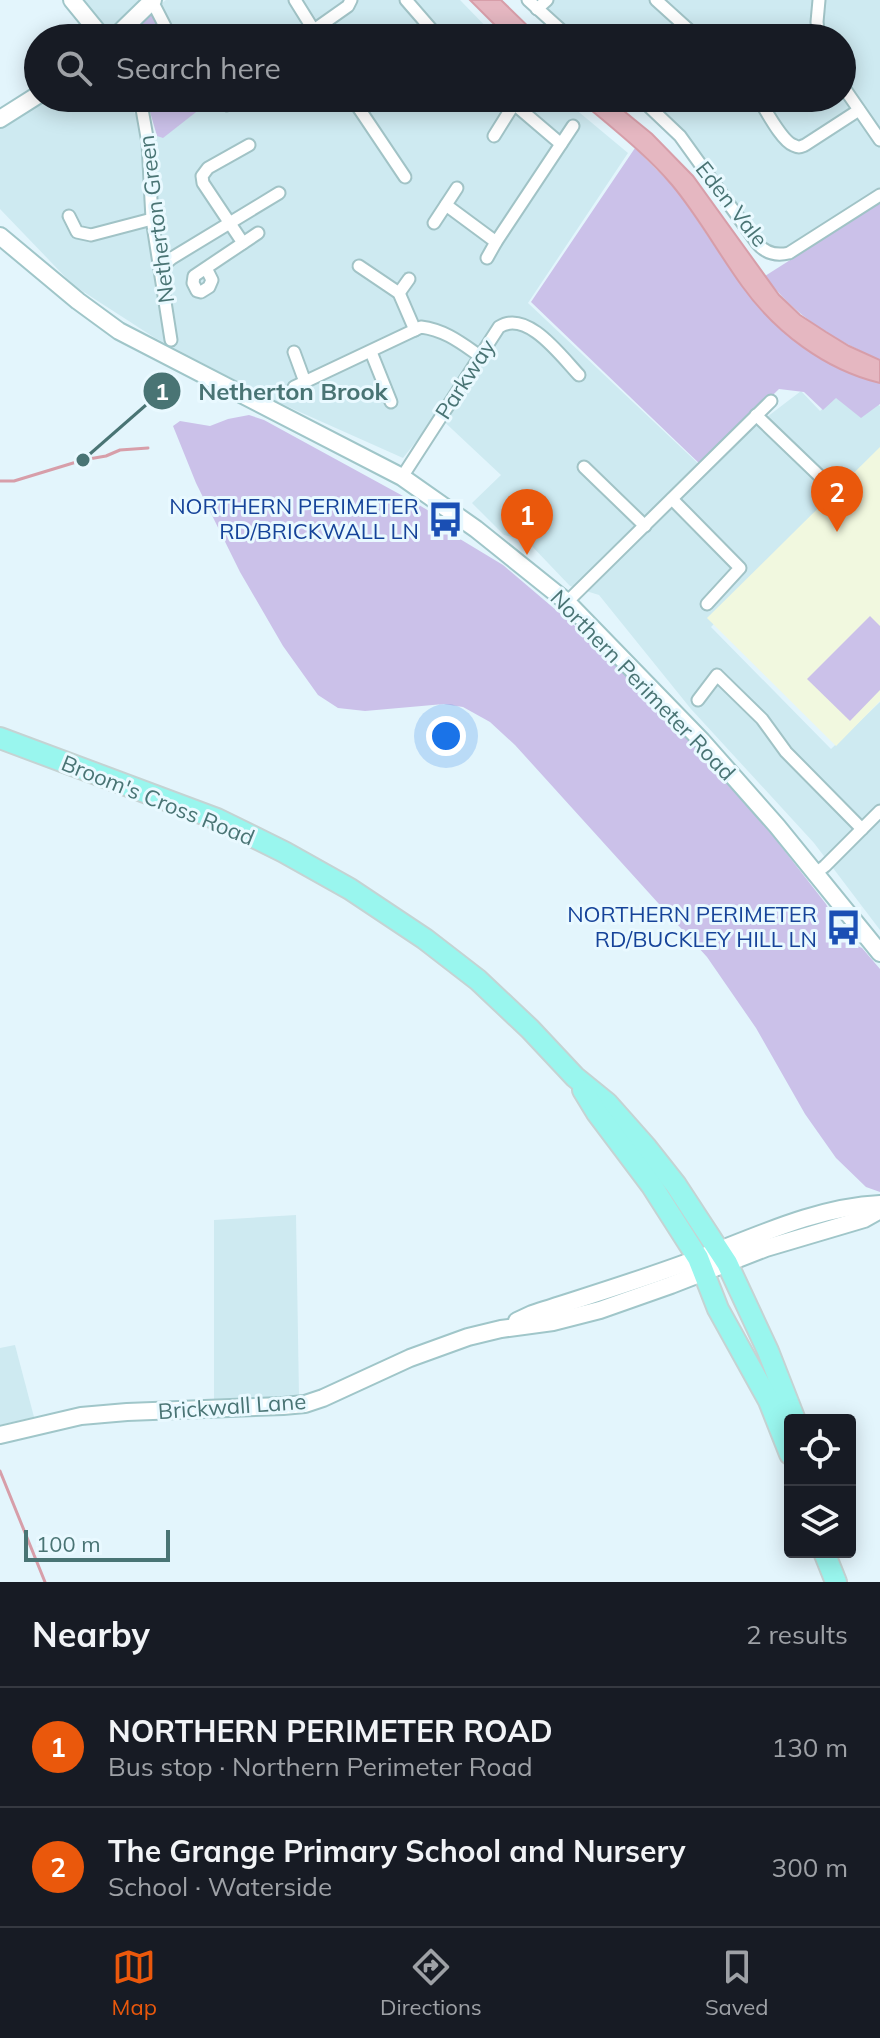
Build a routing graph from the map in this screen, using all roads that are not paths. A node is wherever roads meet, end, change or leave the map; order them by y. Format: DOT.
graph roads {
  1 [pos="72,0"];
  2 [pos="153,0"];
  3 [pos="295,0"];
  4 [pos="351,0"];
  5 [pos="406,0"];
  6 [pos="528,0"];
  7 [pos="547,0"];
  8 [pos="656,0"];
  9 [pos="819,0"];
  10 [pos="537,9"];
  11 [pos="92,24"];
  12 [pos="128,24"];
  13 [pos="164,24"];
  14 [pos="310,24"];
  15 [pos="327,24"];
  16 [pos="427,24"];
  17 [pos="554,24"];
  18 [pos="683,24"];
  19 [pos="817,24"];
  20 [pos="24,104"];
  21 [pos="856,106"];
  22 [pos="859,110"];
  23 [pos="143,112"];
  24 [pos="361,112"];
  25 [pos="506,112"];
  26 [pos="524,112"];
  27 [pos="655,112"];
  28 [pos="767,112"];
  29 [pos="856,112"];
  30 [pos="856,112"];
  31 [pos="0,119"];
  32 [pos="573,126"];
  33 [pos="494,136"];
  34 [pos="880,140"];
  35 [pos="561,144"];
  36 [pos="249,145"];
  37 [pos="405,177"];
  38 [pos="457,188"];
  39 [pos="279,193"];
  40 [pos="880,195"];
  41 [pos="446,205"];
  42 [pos="69,216"];
  43 [pos="152,219"];
  44 [pos="229,223"];
  45 [pos="434,223"];
  46 [pos="258,233"];
  47 [pos="0,236"];
  48 [pos="496,242"];
  49 [pos="243,243"];
  50 [pos="487,258"];
  51 [pos="359,266"];
  52 [pos="160,268"];
  53 [pos="206,268"];
  54 [pos="409,279"];
  55 [pos="399,293"];
  56 [pos="415,330"];
  57 [pos="171,340"];
  58 [pos="294,352"];
  59 [pos="371,352"];
  60 [pos="480,356"];
  61 [pos="579,375"];
  62 [pos="771,401"];
  63 [pos="391,402"];
  64 [pos="756,415"];
  65 [pos="584,467"];
  66 [pos="402,477"];
  67 [pos="832,488"];
  68 [pos="672,499"];
  69 [pos="645,526"];
  70 [pos="567,602"];
  71 [pos="707,604"];
  72 [pos="698,700"];
  73 [pos="0,738"];
  74 [pos="880,811"];
  75 [pos="862,829"];
  76 [pos="816,873"];
  77 [pos="880,953"];
  78 [pos="880,1204"];
  79 [pos="880,1210"];
  80 [pos="713,1262"];
  81 [pos="793,1414"];
  82 [pos="0,1435"];
  83 [pos="784,1439"];
  84 [pos="826,1558"];
  85 [pos="832,1558"];
  86 [pos="836,1582"];
  1 -- 11 [label="main road"];
  2 -- 12 [label="main road"];
  2 -- 13 [label="street"];
  3 -- 14 [label="street"];
  4 -- 15 [label="street"];
  5 -- 16 [label="street"];
  6 -- 10 [label="street"];
  7 -- 10 [label="street"];
  8 -- 18 [label="street"];
  9 -- 19 [label="street"];
  10 -- 17 [label="street"];
  20 -- 31 [label="main road"];
  21 -- 22 [label="street"];
  22 -- 30 [label="street"];
  22 -- 34 [label="street"];
  23 -- 43 [label="street, Netherton Green"];
  24 -- 37 [label="street"];
  25 -- 33 [label="street"];
  26 -- 35 [label="street"];
  27 -- 40 [label="street, Eden Vale"];
  28 -- 29 [label="street"];
  32 -- 35 [label="street"];
  35 -- 48 [label="street"];
  36 -- 44 [label="street"];
  38 -- 41 [label="street"];
  39 -- 44 [label="street"];
  41 -- 45 [label="street"];
  41 -- 48 [label="street"];
  42 -- 43 [label="street"];
  43 -- 52 [label="street, Netherton Green"];
  44 -- 49 [label="street"];
  44 -- 52 [label="street"];
  46 -- 49 [label="street"];
  47 -- 66 [label="main road, Northern Perimeter Road"];
  48 -- 50 [label="street"];
  49 -- 53 [label="street"];
  51 -- 55 [label="street"];
  52 -- 57 [label="street, Netherton Green"];
  54 -- 55 [label="street"];
  55 -- 56 [label="street"];
  56 -- 59 [label="street"];
  56 -- 60 [label="street"];
  58 -- 59 [label="street"];
  59 -- 63 [label="street"];
  60 -- 61 [label="street, Parkway"];
  60 -- 66 [label="street, Parkway"];
  62 -- 64 [label="street"];
  64 -- 67 [label="street"];
  64 -- 68 [label="street"];
  65 -- 69 [label="street"];
  66 -- 70 [label="main road, Northern Perimeter Road"];
  68 -- 69 [label="street"];
  68 -- 71 [label="street"];
  69 -- 70 [label="street"];
  70 -- 76 [label="main road, Northern Perimeter Road"];
  72 -- 75 [label="street"];
  73 -- 80 [label="highway, Broom's Cross Road"];
  74 -- 75 [label="street"];
  75 -- 76 [label="street"];
  76 -- 77 [label="main road, Northern Perimeter Road"];
  78 -- 80 [label="main road, Brickwall Lane"];
  79 -- 80 [label="main road, Brickwall Lane"];
  80 -- 81 [label="highway, Broom's Cross Road"];
  80 -- 82 [label="main road, Brickwall Lane"];
  80 -- 83 [label="highway"];
  84 -- 86 [label="highway"];
  85 -- 86 [label="highway"];
}
